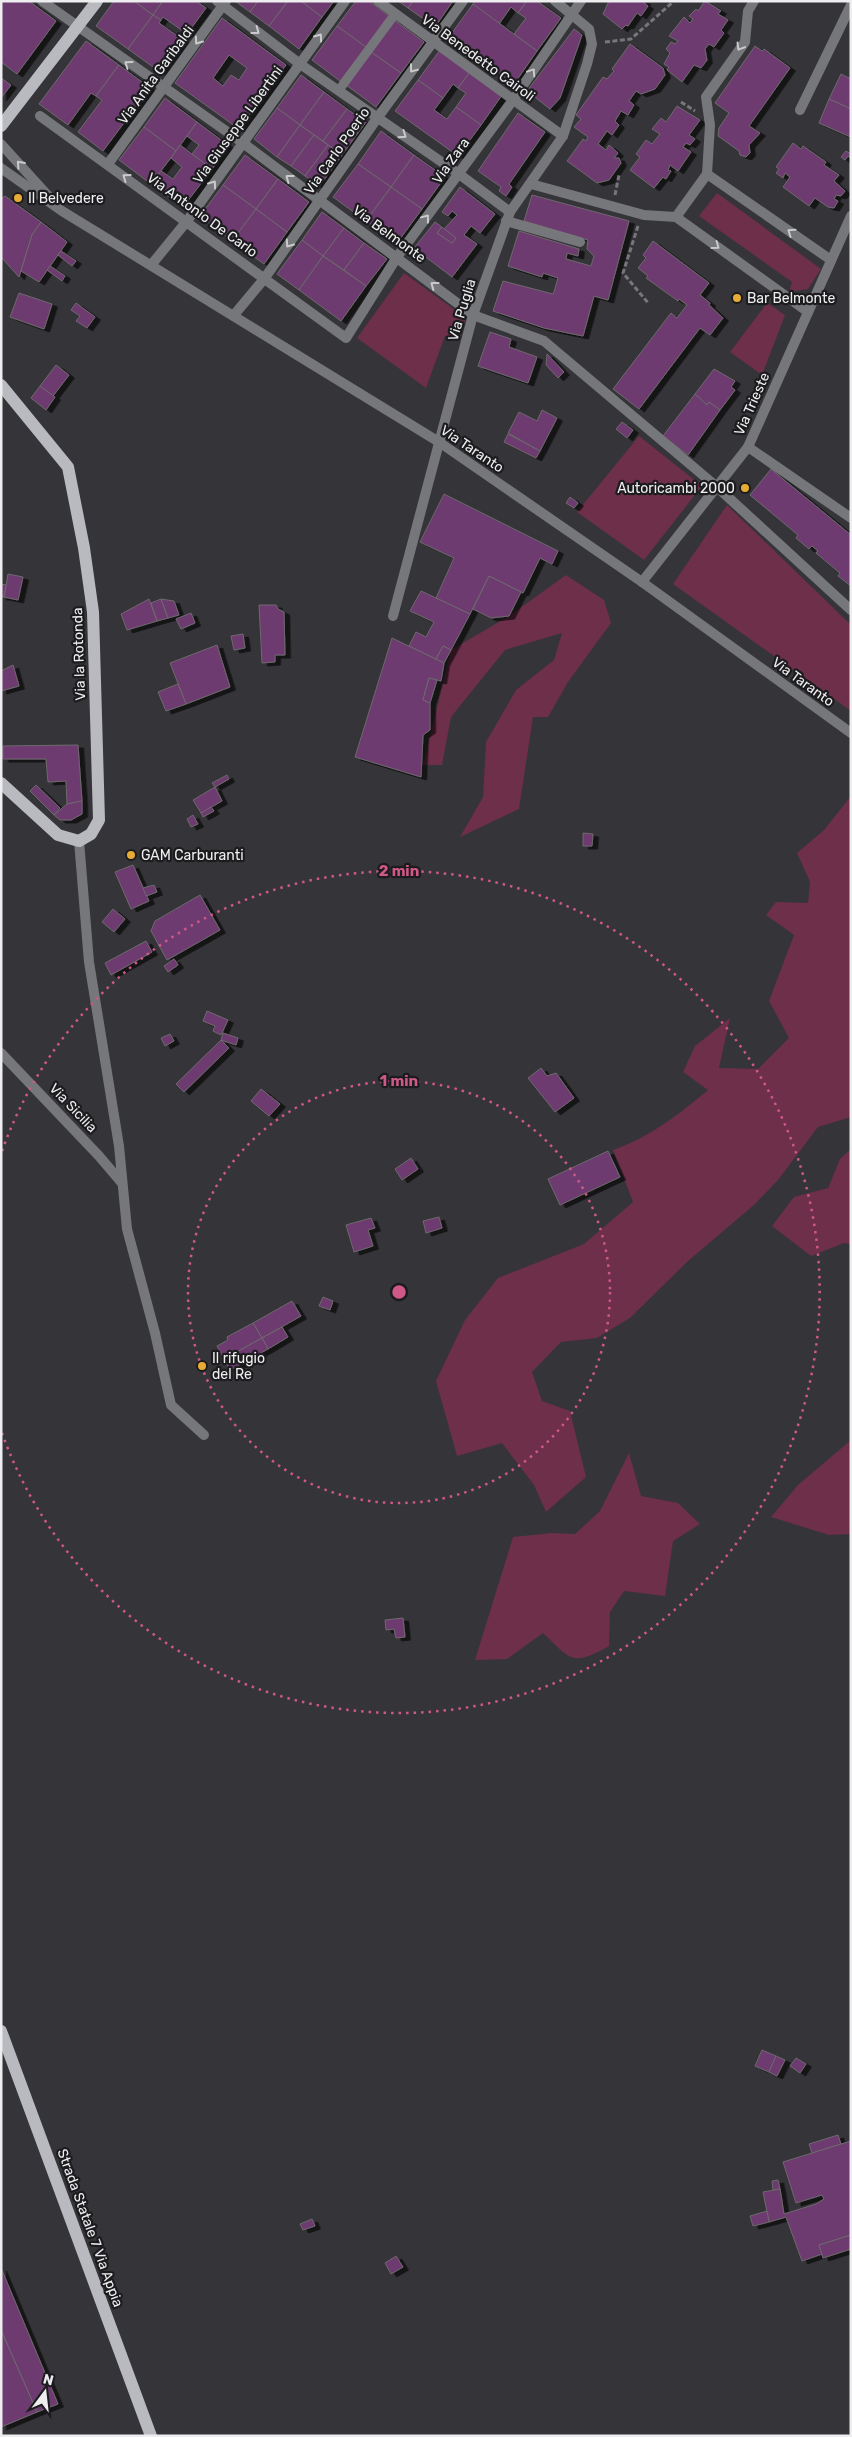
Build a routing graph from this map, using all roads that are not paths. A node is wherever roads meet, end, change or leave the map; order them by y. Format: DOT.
graph roads {
  1 [pos="42,1"];
  2 [pos="97,1"];
  3 [pos="345,1"];
  4 [pos="378,1"];
  5 [pos="463,1"];
  6 [pos="556,1"];
  7 [pos="581,1"];
  8 [pos="754,1"];
  9 [pos="222,3"];
  10 [pos="851,5"];
  11 [pos="572,13"];
  12 [pos="395,14"];
  13 [pos="78,27"];
  14 [pos="434,41"];
  15 [pos="300,64"];
  16 [pos="163,88"];
  17 [pos="339,90"];
  18 [pos="513,100"];
  19 [pos="800,110"];
  20 [pos="40,116"];
  21 [pos="378,117"];
  22 [pos="1,126"];
  23 [pos="563,136"];
  24 [pos="243,143"];
  25 [pos="1,144"];
  26 [pos="108,164"];
  27 [pos="1,168"];
  28 [pos="459,174"];
  29 [pos="707,174"];
  30 [pos="531,184"];
  31 [pos="319,201"];
  32 [pos="62,211"];
  33 [pos="508,216"];
  34 [pos="676,217"];
  35 [pos="851,217"];
  36 [pos="187,220"];
  37 [pos="580,242"];
  38 [pos="397,257"];
  39 [pos="830,260"];
  40 [pos="152,264"];
  41 [pos="264,279"];
  42 [pos="808,312"];
  43 [pos="234,315"];
  44 [pos="473,315"];
  45 [pos="346,338"];
  46 [pos="1,385"];
  47 [pos="439,442"];
  48 [pos="748,447"];
  49 [pos="716,487"];
  50 [pos="851,518"];
  51 [pos="642,582"];
  52 [pos="851,610"];
  53 [pos="393,616"];
  54 [pos="851,733"];
  55 [pos="1,783"];
  56 [pos="79,841"];
  57 [pos="1,1053"];
  58 [pos="122,1184"];
  59 [pos="204,1435"];
  60 [pos="1,2031"];
  61 [pos="151,2436"];
  1 -- 13 [label="street, Via Belmonte"];
  2 -- 13 [label="main road"];
  15 -- 3 [label="street, Via Giuseppe Libertini, one-way"];
  4 -- 12 [label="street, Via Benedetto Cairoli"];
  5 -- 14 [label="street, Via Carlo Poerio"];
  6 -- 11 [label="street"];
  7 -- 11 [label="street, Via Zara"];
  8 -- 29 [label="street, one-way"];
  9 -- 15 [label="street, one-way"];
  9 -- 16 [label="street, Via Anita Garibaldi, one-way"];
  10 -- 19 [label="street"];
  18 -- 11 [label="street, Via Zara, one-way"];
  11 -- 23 [label="street, Via Puglia"];
  12 -- 14 [label="street, Via Benedetto Cairoli"];
  12 -- 17 [label="lane"];
  16 -- 13 [label="street, Via Belmonte, one-way"];
  13 -- 22 [label="main road"];
  14 -- 18 [label="street, Via Benedetto Cairoli"];
  14 -- 21 [label="street, Via Carlo Poerio, one-way"];
  15 -- 17 [label="street"];
  15 -- 24 [label="street, Via Giuseppe Libertini"];
  16 -- 24 [label="street, Via Belmonte"];
  16 -- 26 [label="street, Via Anita Garibaldi"];
  17 -- 21 [label="street"];
  18 -- 23 [label="street, Via Benedetto Cairoli"];
  18 -- 28 [label="street, Via Zara"];
  20 -- 26 [label="street, Via Antonio De Carlo"];
  21 -- 28 [label="street, one-way"];
  21 -- 31 [label="street, Via Carlo Poerio"];
  23 -- 30 [label="street, Via Puglia"];
  31 -- 24 [label="street, Via Belmonte, one-way"];
  36 -- 24 [label="street, Via Giuseppe Libertini, one-way"];
  32 -- 25 [label="street, Via Taranto, one-way"];
  36 -- 26 [label="street, Via Antonio De Carlo, one-way"];
  27 -- 32 [label="street, Via Taranto"];
  28 -- 33 [label="street"];
  38 -- 28 [label="street, Via Zara, one-way"];
  29 -- 34 [label="street"];
  39 -- 29 [label="street, one-way"];
  30 -- 33 [label="street, Via Puglia"];
  30 -- 34 [label="street"];
  31 -- 38 [label="street, Via Belmonte"];
  31 -- 41 [label="street, Via Carlo Poerio, one-way"];
  32 -- 40 [label="street, Via Taranto"];
  33 -- 37 [label="street"];
  33 -- 44 [label="street, Via Puglia"];
  34 -- 42 [label="street, one-way"];
  35 -- 39 [label="street, Via Trieste"];
  36 -- 40 [label="street, Via Giuseppe Libertini"];
  36 -- 41 [label="street, Via Antonio De Carlo"];
  44 -- 38 [label="street, Via Belmonte, one-way"];
  38 -- 45 [label="street, Via Zara"];
  39 -- 42 [label="street, Via Trieste"];
  40 -- 43 [label="street, Via Taranto"];
  41 -- 43 [label="street, Via Carlo Poerio"];
  41 -- 45 [label="street, Via Antonio De Carlo"];
  42 -- 48 [label="street, Via Trieste"];
  43 -- 47 [label="street, Via Taranto"];
  44 -- 47 [label="street, Via Puglia"];
  44 -- 49 [label="street, Via Belmonte"];
  46 -- 56 [label="main road, Via la Rotonda"];
  47 -- 51 [label="street, Via Taranto"];
  47 -- 53 [label="street, Via Puglia"];
  48 -- 49 [label="street, Via Trieste"];
  48 -- 50 [label="street"];
  49 -- 51 [label="street, Via Trieste"];
  49 -- 52 [label="street, Via Belmonte"];
  51 -- 54 [label="street, Via Taranto"];
  55 -- 56 [label="main road"];
  56 -- 58 [label="street"];
  57 -- 58 [label="street, Via Sicilia"];
  58 -- 59 [label="street"];
  60 -- 61 [label="main road, Strada Statale 7 Via Appia"];
}
